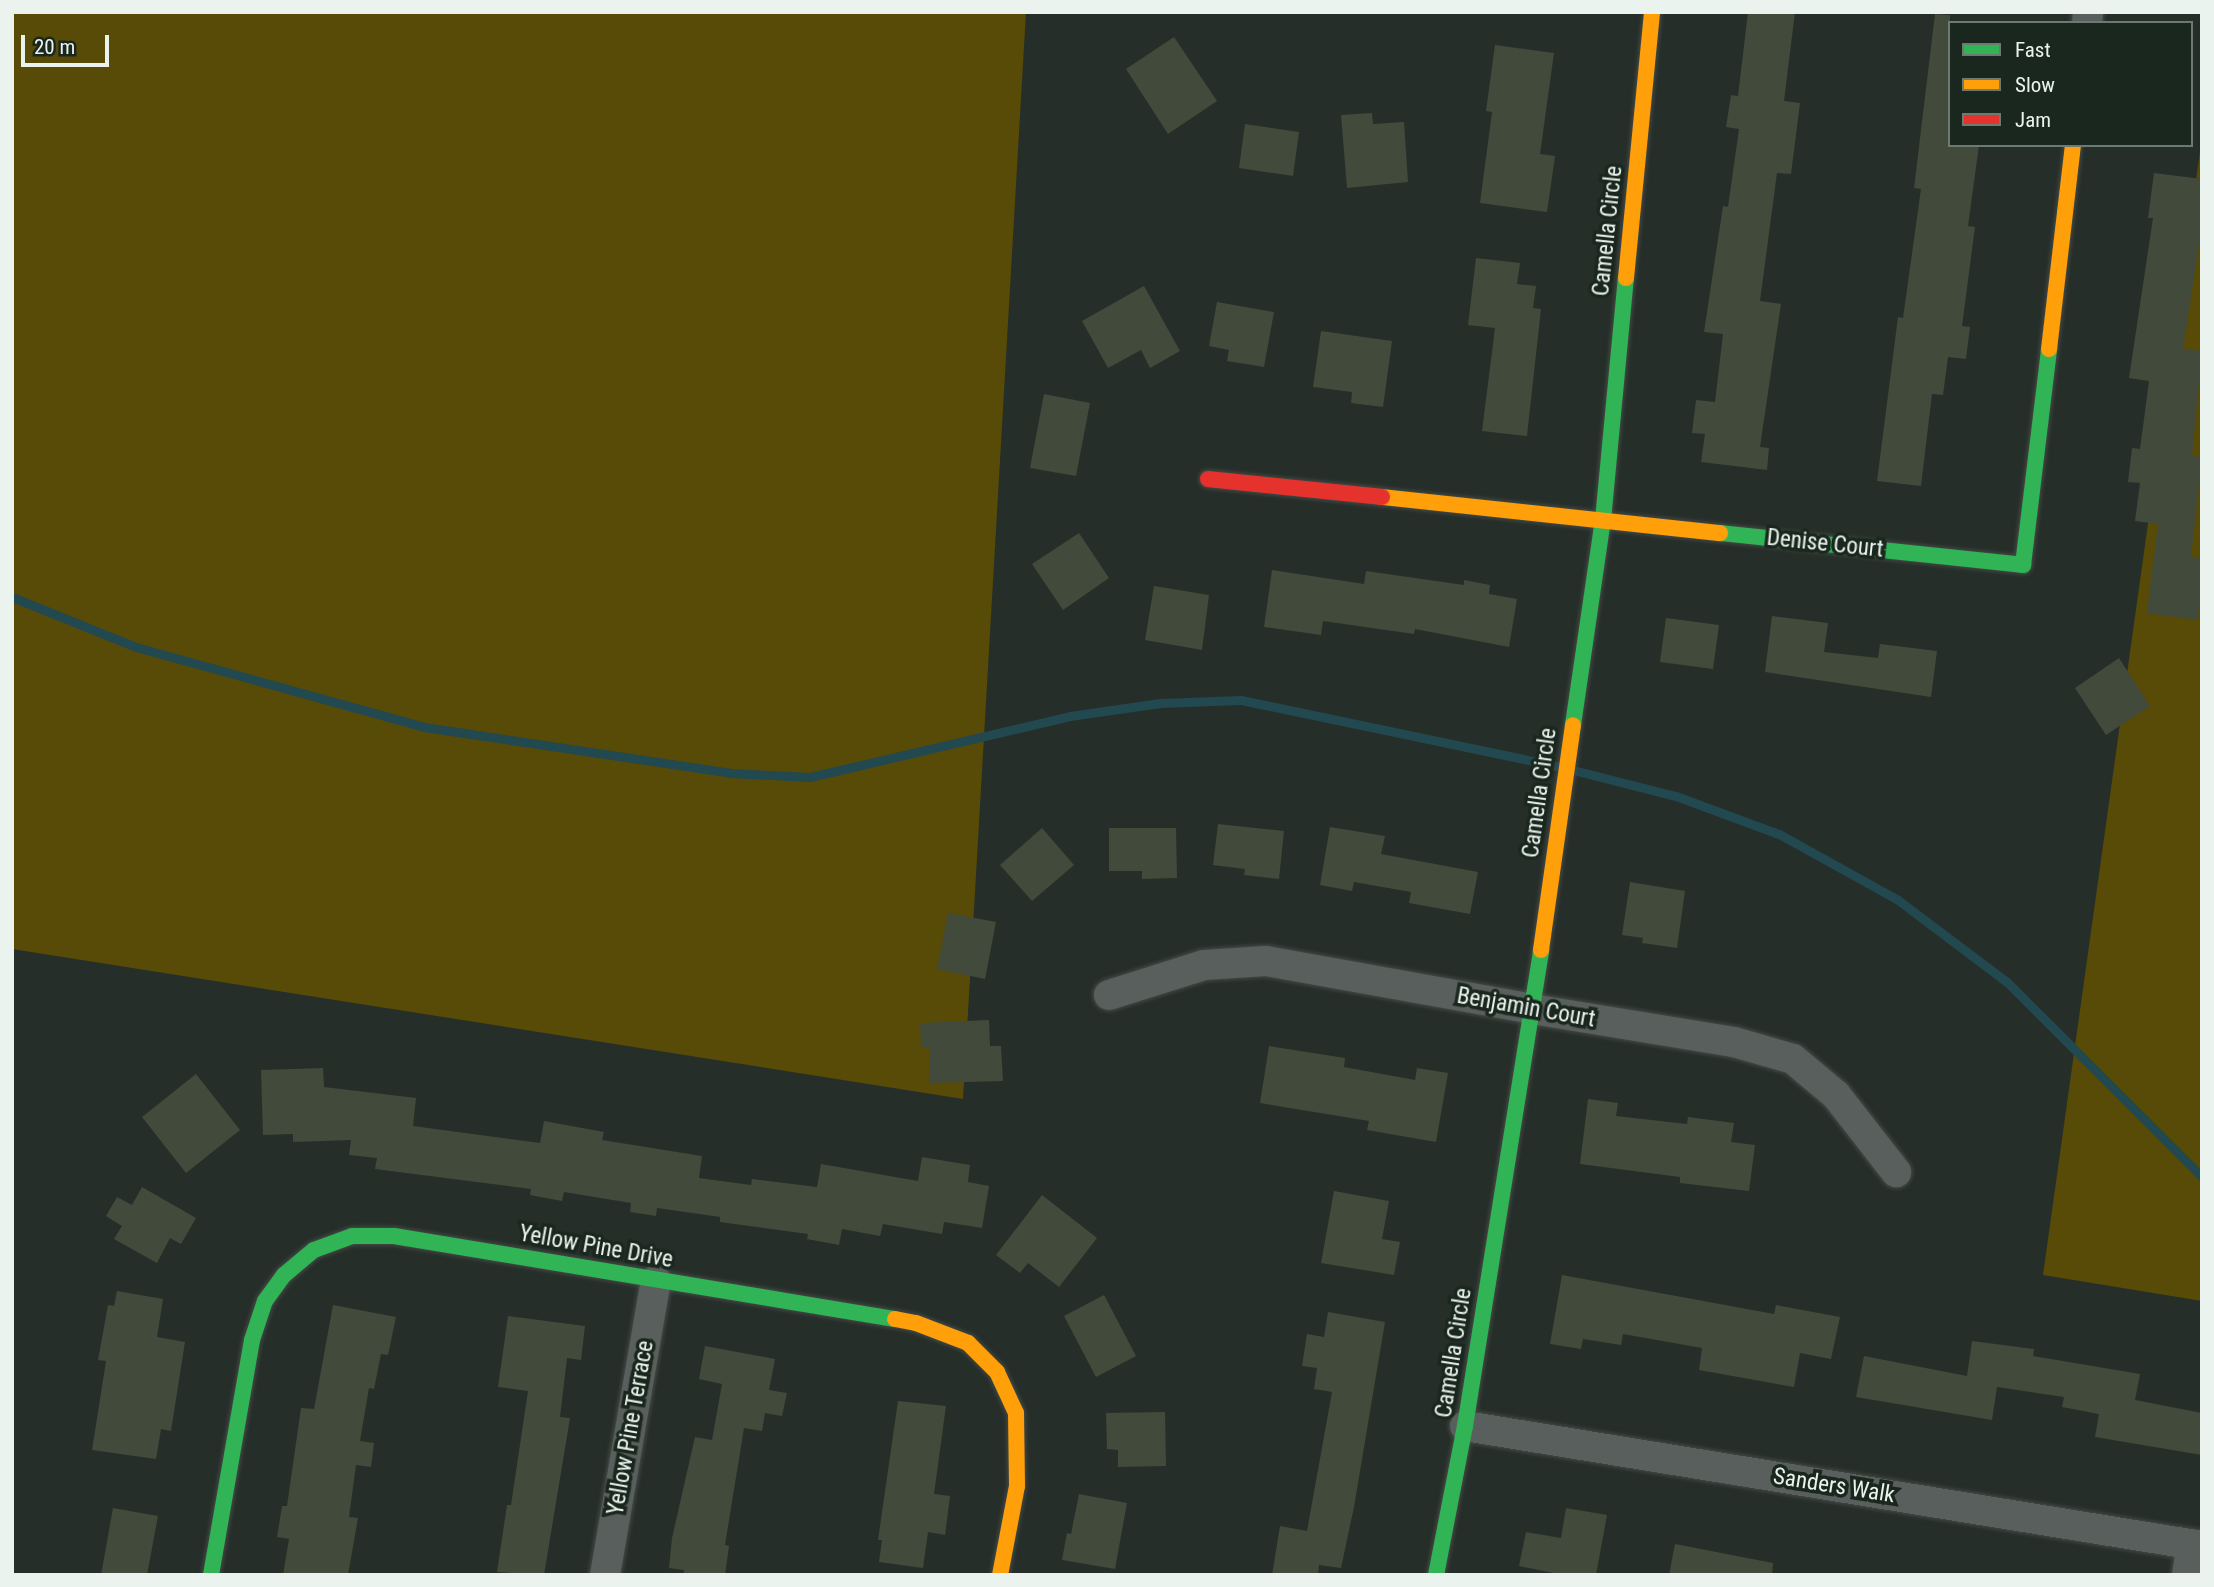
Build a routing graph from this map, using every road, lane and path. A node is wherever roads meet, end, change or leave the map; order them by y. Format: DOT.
graph roads {
  1 [pos="1652,12"];
  2 [pos="2073,147"];
  3 [pos="1208,479"];
  4 [pos="1603,520"];
  5 [pos="1109,995"];
  6 [pos="1532,1009"];
  7 [pos="1896,1172"];
  8 [pos="656,1280"];
  9 [pos="1465,1426"];
  10 [pos="2197,1545"];
  11 [pos="211,1575"];
  12 [pos="605,1575"];
  13 [pos="1000,1575"];
  14 [pos="1436,1575"];
  15 [pos="2186,1575"];
  1 -- 4 [label="street, Camella Circle"];
  2 -- 4 [label="street, Denise Court"];
  3 -- 4 [label="street, Denise Court"];
  4 -- 6 [label="street, Camella Circle"];
  5 -- 6 [label="street, Benjamin Court"];
  6 -- 7 [label="street, Benjamin Court"];
  6 -- 9 [label="street, Camella Circle"];
  8 -- 11 [label="street, Yellow Pine Drive"];
  8 -- 12 [label="street, Yellow Pine Terrace"];
  8 -- 13 [label="street, Yellow Pine Drive"];
  9 -- 10 [label="street, Sanders Walk"];
  9 -- 14 [label="street, Camella Circle"];
  10 -- 15 [label="street"];
}
